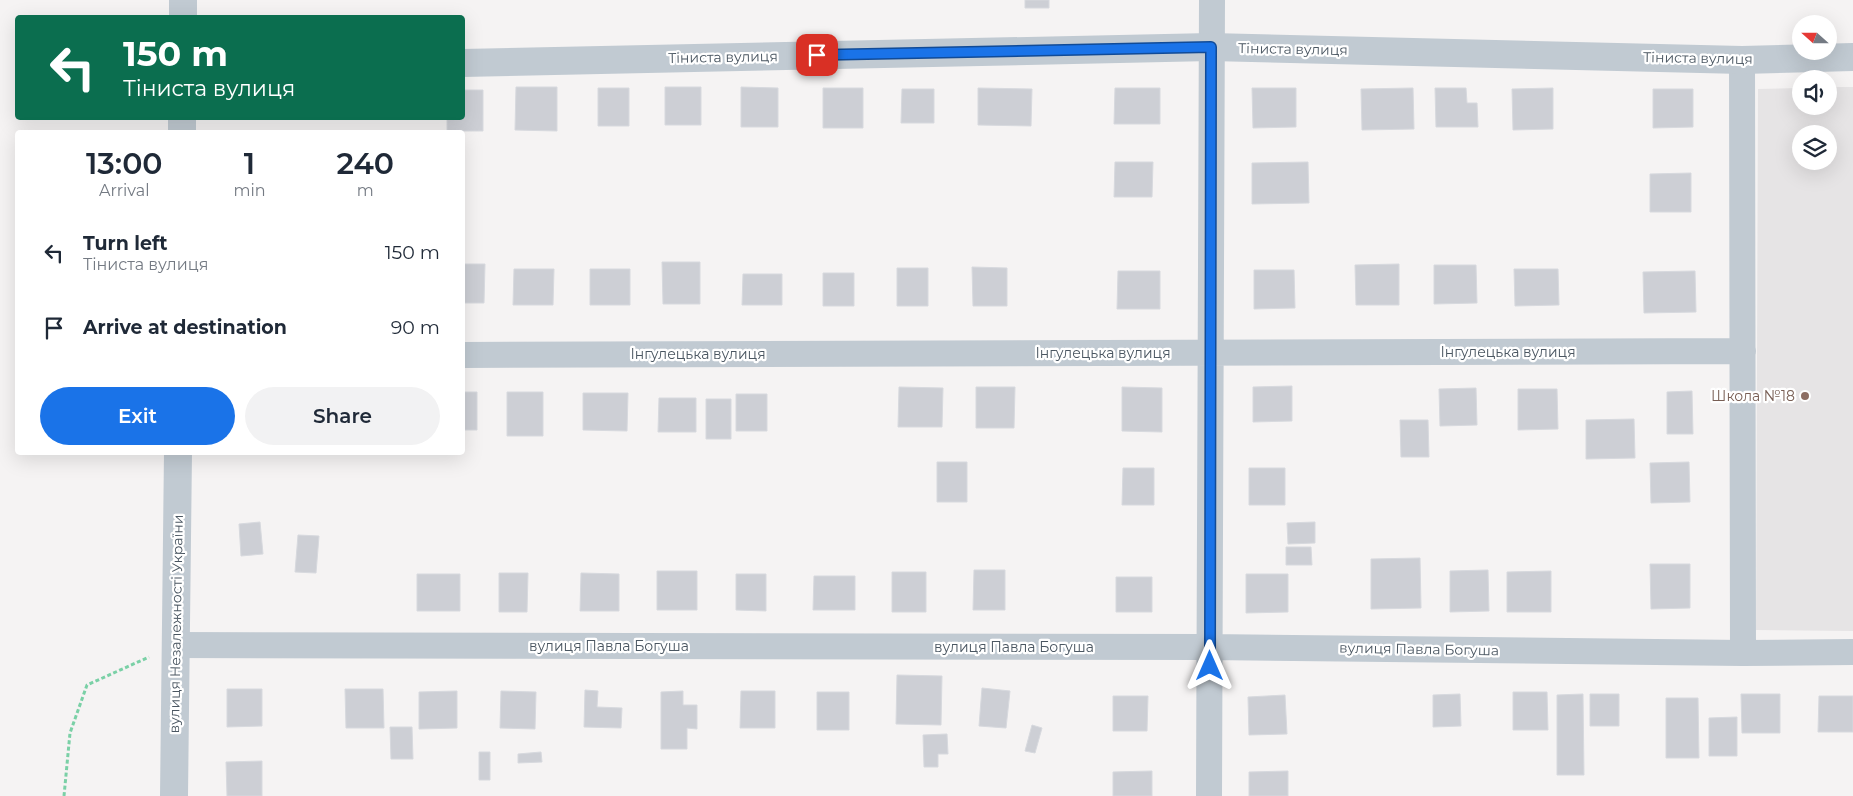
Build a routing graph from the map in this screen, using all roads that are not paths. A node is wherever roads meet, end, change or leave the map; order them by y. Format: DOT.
graph roads {
  1 [pos="183,0"];
  2 [pos="1212,0"];
  3 [pos="183,15"];
  4 [pos="1211,47"];
  5 [pos="1853,57"];
  6 [pos="1742,60"];
  7 [pos="465,63"];
  8 [pos="1742,351"];
  9 [pos="1210,353"];
  10 [pos="465,355"];
  11 [pos="178,455"];
  12 [pos="175,645"];
  13 [pos="1210,647"];
  14 [pos="1853,652"];
  15 [pos="1743,653"];
  16 [pos="174,796"];
  17 [pos="1209,796"];
  1 -- 3 [label="street"];
  2 -- 4 [label="street"];
  4 -- 6 [label="street, Тіниста вулиця"];
  4 -- 7 [label="street, Тіниста вулиця"];
  4 -- 9 [label="street"];
  5 -- 6 [label="street, Тіниста вулиця"];
  6 -- 8 [label="street"];
  8 -- 9 [label="street, Інгулецька вулиця"];
  8 -- 15 [label="street"];
  9 -- 10 [label="street, Інгулецька вулиця"];
  9 -- 13 [label="street"];
  11 -- 12 [label="street, вулиця Незалежності України"];
  12 -- 13 [label="street, вулиця Павла Богуша"];
  12 -- 16 [label="street, вулиця Незалежності України"];
  13 -- 15 [label="street, вулиця Павла Богуша"];
  13 -- 17 [label="street"];
  14 -- 15 [label="street, вулиця Павла Богуша"];
}
